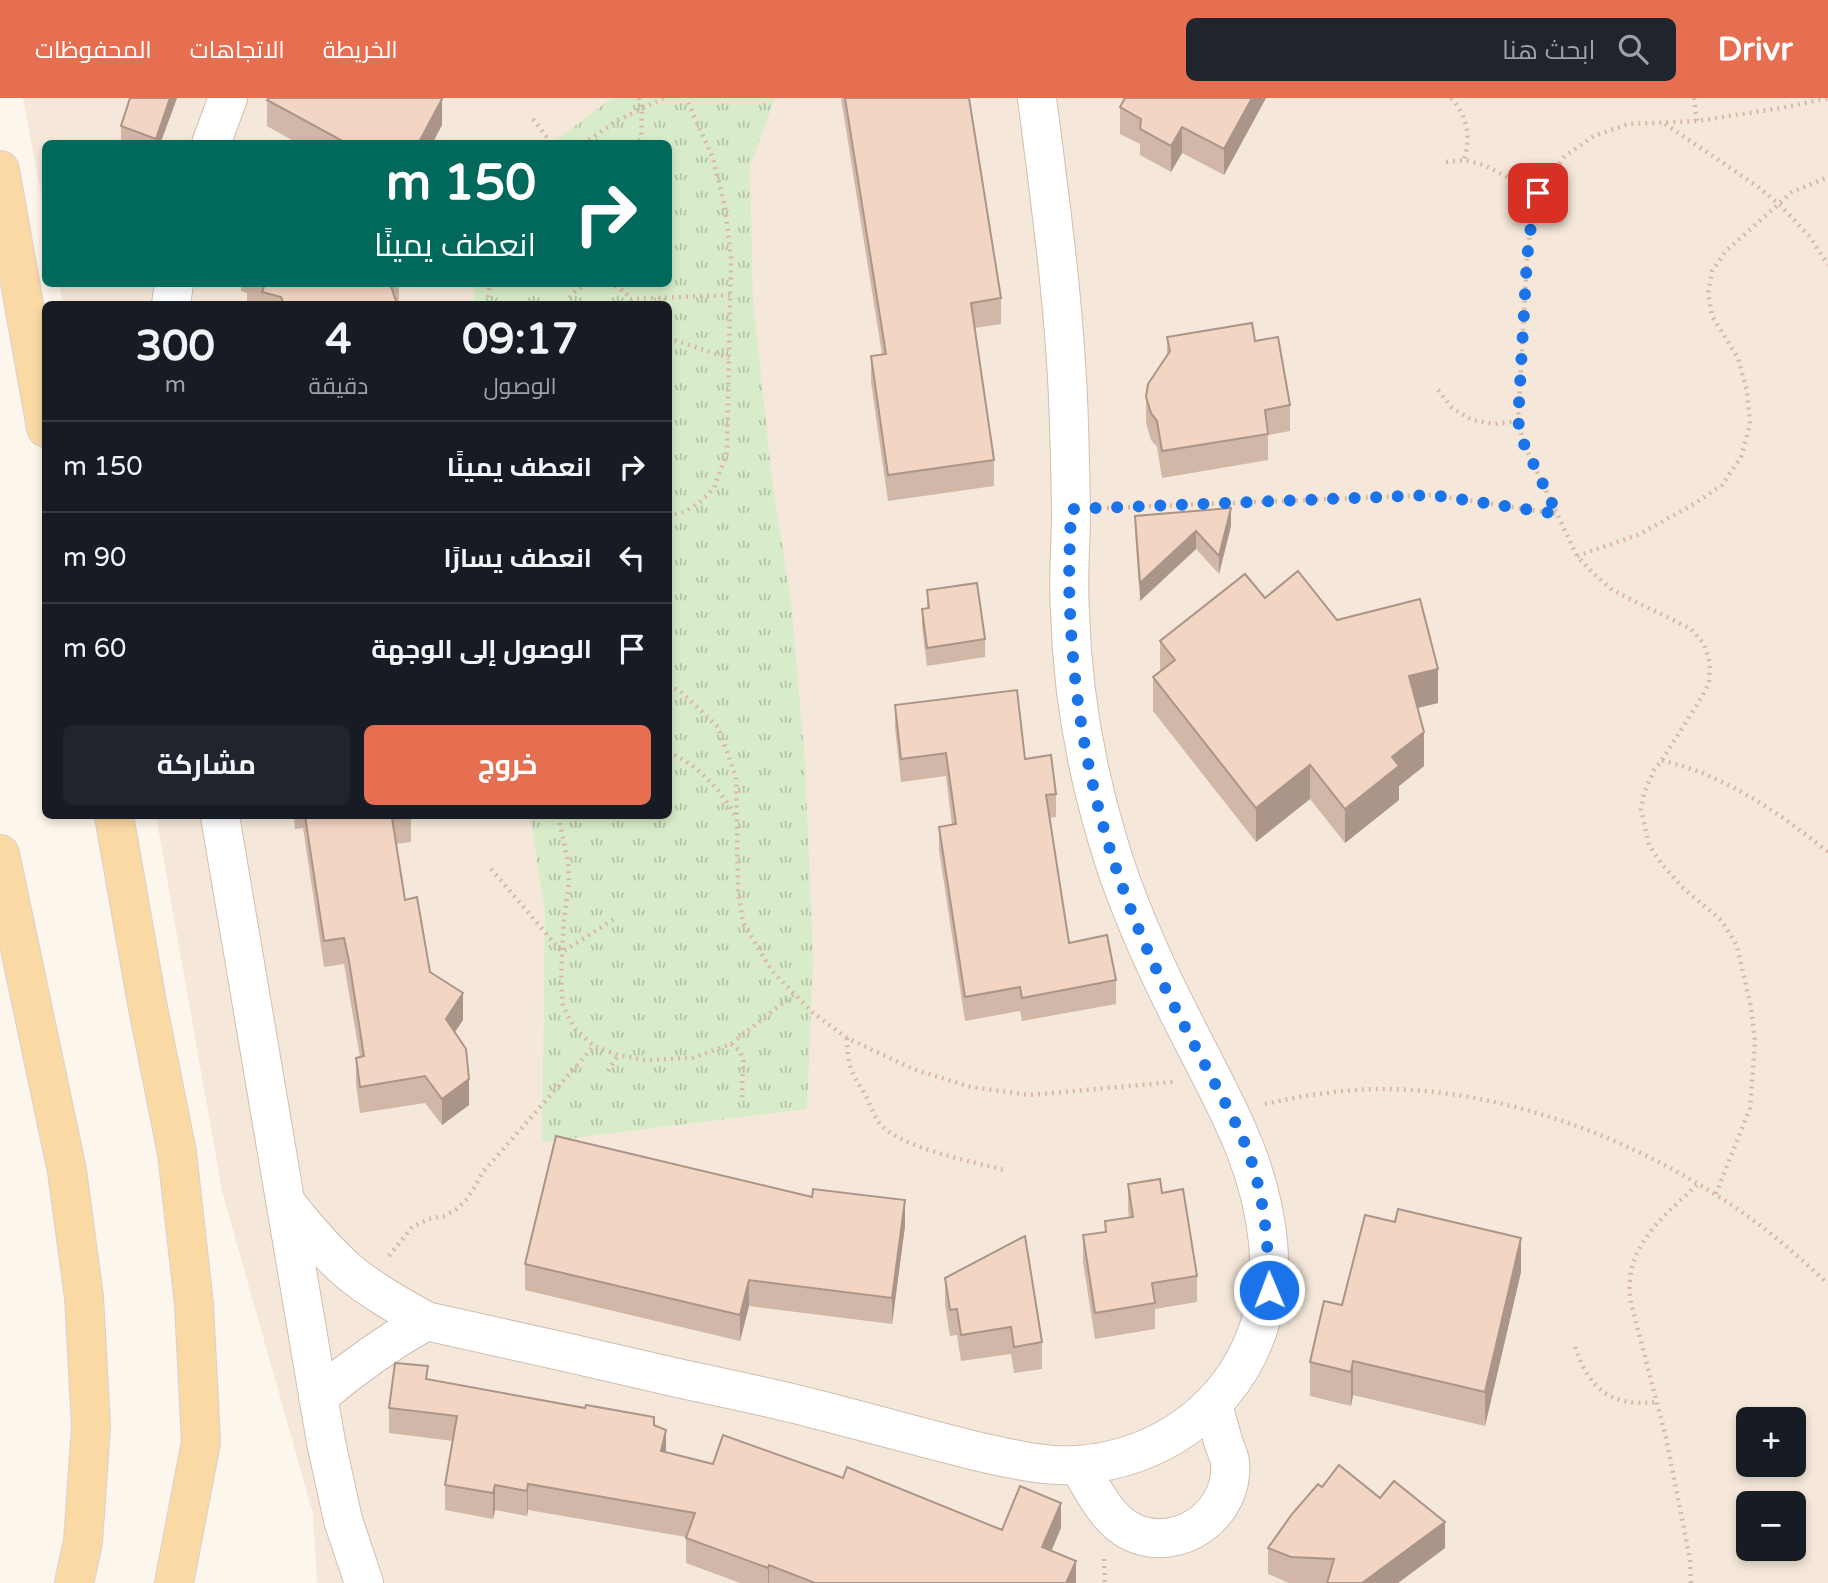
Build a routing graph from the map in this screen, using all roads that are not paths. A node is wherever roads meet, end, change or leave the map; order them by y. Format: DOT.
graph roads {
  1 [pos="1037,98"];
  2 [pos="0,170"];
  3 [pos="42,406"];
  4 [pos="115,819"];
  5 [pos="221,819"];
  6 [pos="0,854"];
  7 [pos="286,1203"];
  8 [pos="426,1321"];
  9 [pos="318,1397"];
  10 [pos="1213,1405"];
  11 [pos="1078,1465"];
  12 [pos="178,1580"];
  13 [pos="74,1583"];
  14 [pos="363,1583"];
  1 -- 10 [label="street"];
  2 -- 3 [label="main road"];
  4 -- 12 [label="main road"];
  5 -- 7 [label="street"];
  6 -- 13 [label="main road"];
  7 -- 8 [label="street"];
  7 -- 9 [label="street"];
  8 -- 9 [label="street"];
  8 -- 11 [label="street"];
  9 -- 14 [label="street"];
  10 -- 11 [label="street"];
  10 -- 11 [label="street"];
}
